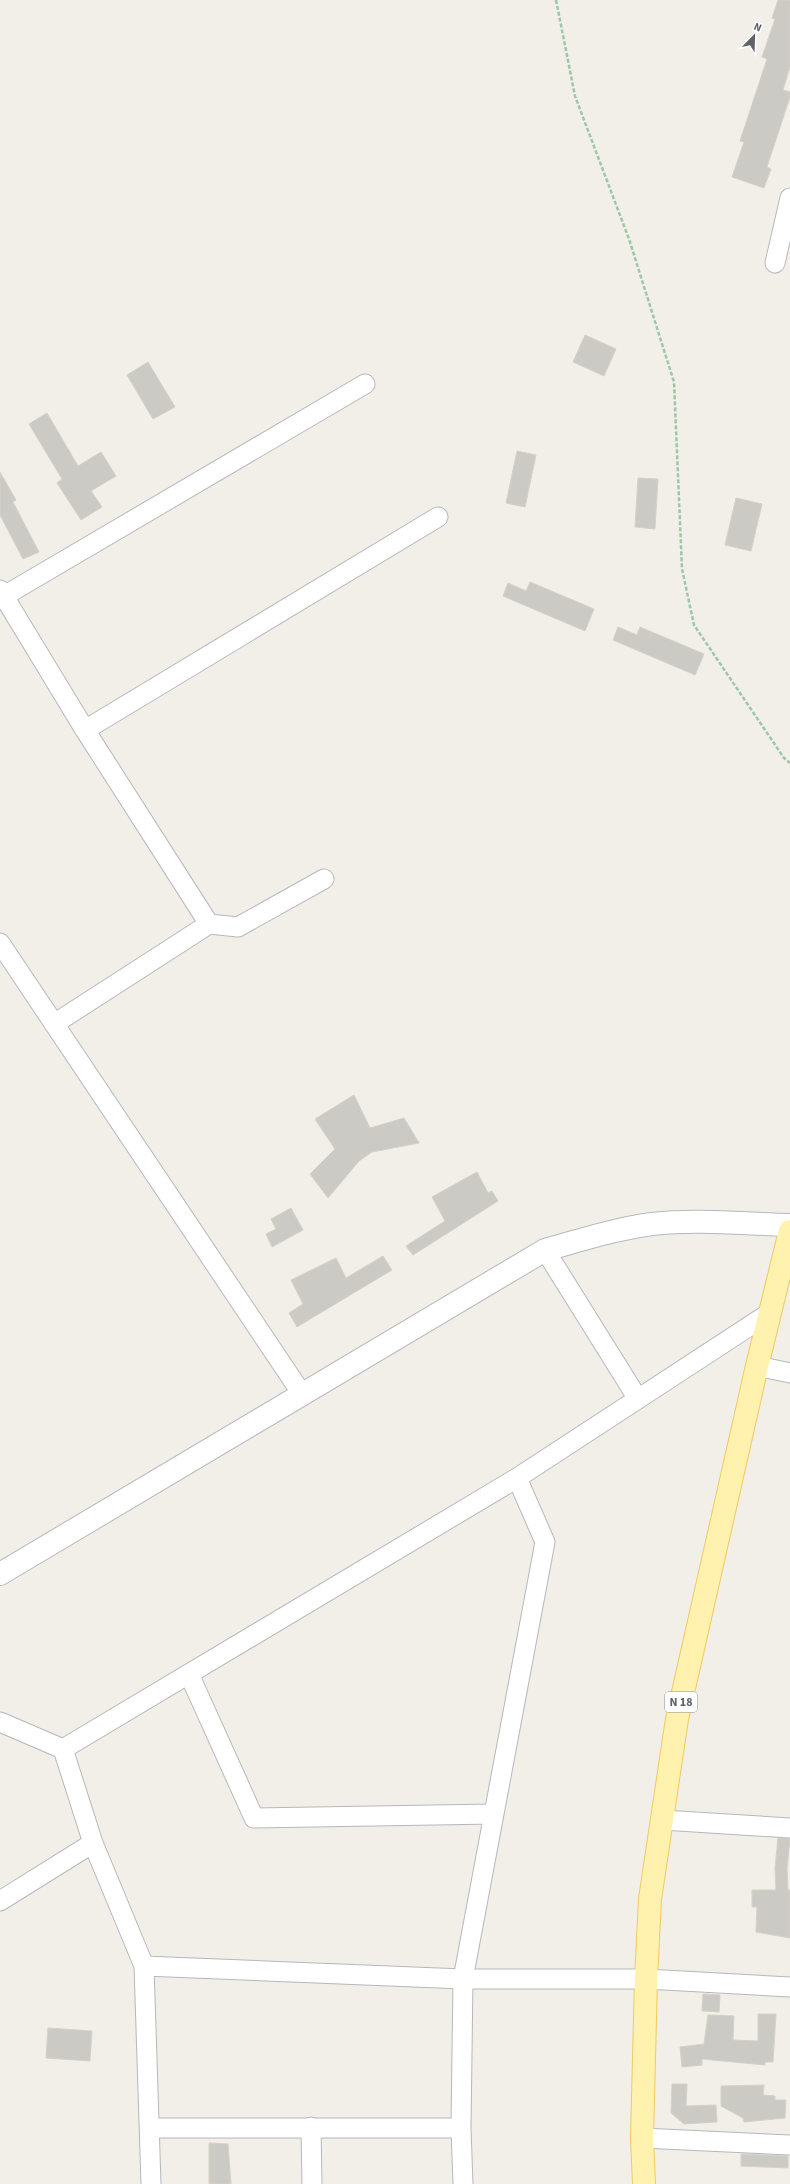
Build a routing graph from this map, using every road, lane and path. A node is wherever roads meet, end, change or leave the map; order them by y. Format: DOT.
graph roads {
  1 [pos="556,0"];
  2 [pos="790,198"];
  3 [pos="775,263"];
  4 [pos="365,384"];
  5 [pos="438,517"];
  6 [pos="2,593"];
  7 [pos="85,730"];
  8 [pos="790,763"];
  9 [pos="324,879"];
  10 [pos="209,924"];
  11 [pos="0,943"];
  12 [pos="54,1024"];
  13 [pos="790,1225"];
  14 [pos="790,1231"];
  15 [pos="545,1250"];
  16 [pos="771,1312"];
  17 [pos="757,1366"];
  18 [pos="790,1372"];
  19 [pos="302,1394"];
  20 [pos="638,1399"];
  21 [pos="517,1478"];
  22 [pos="0,1574"];
  23 [pos="189,1674"];
  24 [pos="0,1722"];
  25 [pos="63,1749"];
  26 [pos="494,1814"];
  27 [pos="663,1820"];
  28 [pos="790,1828"];
  29 [pos="93,1843"];
  30 [pos="0,1901"];
  31 [pos="144,1966"];
  32 [pos="463,1979"];
  33 [pos="646,1979"];
  34 [pos="790,1988"];
  35 [pos="311,2127"];
  36 [pos="150,2128"];
  37 [pos="461,2128"];
  38 [pos="642,2138"];
  39 [pos="790,2145"];
  40 [pos="151,2184"];
  41 [pos="312,2184"];
  42 [pos="463,2184"];
  43 [pos="644,2184"];
  1 -- 8 [label="path"];
  2 -- 3 [label="street"];
  4 -- 6 [label="street"];
  5 -- 7 [label="street"];
  6 -- 7 [label="street"];
  7 -- 10 [label="street"];
  9 -- 10 [label="street"];
  10 -- 12 [label="street"];
  11 -- 12 [label="street"];
  12 -- 19 [label="street"];
  13 -- 15 [label="street"];
  14 -- 16 [label="main road, N 18"];
  15 -- 19 [label="street"];
  15 -- 20 [label="street"];
  16 -- 17 [label="main road, N 18"];
  16 -- 20 [label="street"];
  17 -- 18 [label="street"];
  17 -- 27 [label="main road, N 18"];
  19 -- 22 [label="street"];
  20 -- 21 [label="street"];
  21 -- 23 [label="street"];
  21 -- 26 [label="street"];
  23 -- 25 [label="street"];
  23 -- 26 [label="street"];
  24 -- 25 [label="street"];
  25 -- 29 [label="street"];
  26 -- 32 [label="street"];
  27 -- 28 [label="street"];
  27 -- 33 [label="main road, N 18"];
  29 -- 30 [label="street"];
  29 -- 31 [label="street"];
  31 -- 32 [label="street"];
  31 -- 36 [label="street"];
  32 -- 33 [label="street"];
  32 -- 37 [label="street"];
  33 -- 34 [label="street"];
  33 -- 38 [label="main road, N 18"];
  35 -- 36 [label="street"];
  35 -- 37 [label="street"];
  35 -- 41 [label="street"];
  36 -- 40 [label="street"];
  37 -- 42 [label="street"];
  38 -- 39 [label="street"];
  38 -- 43 [label="main road, N 18"];
}
